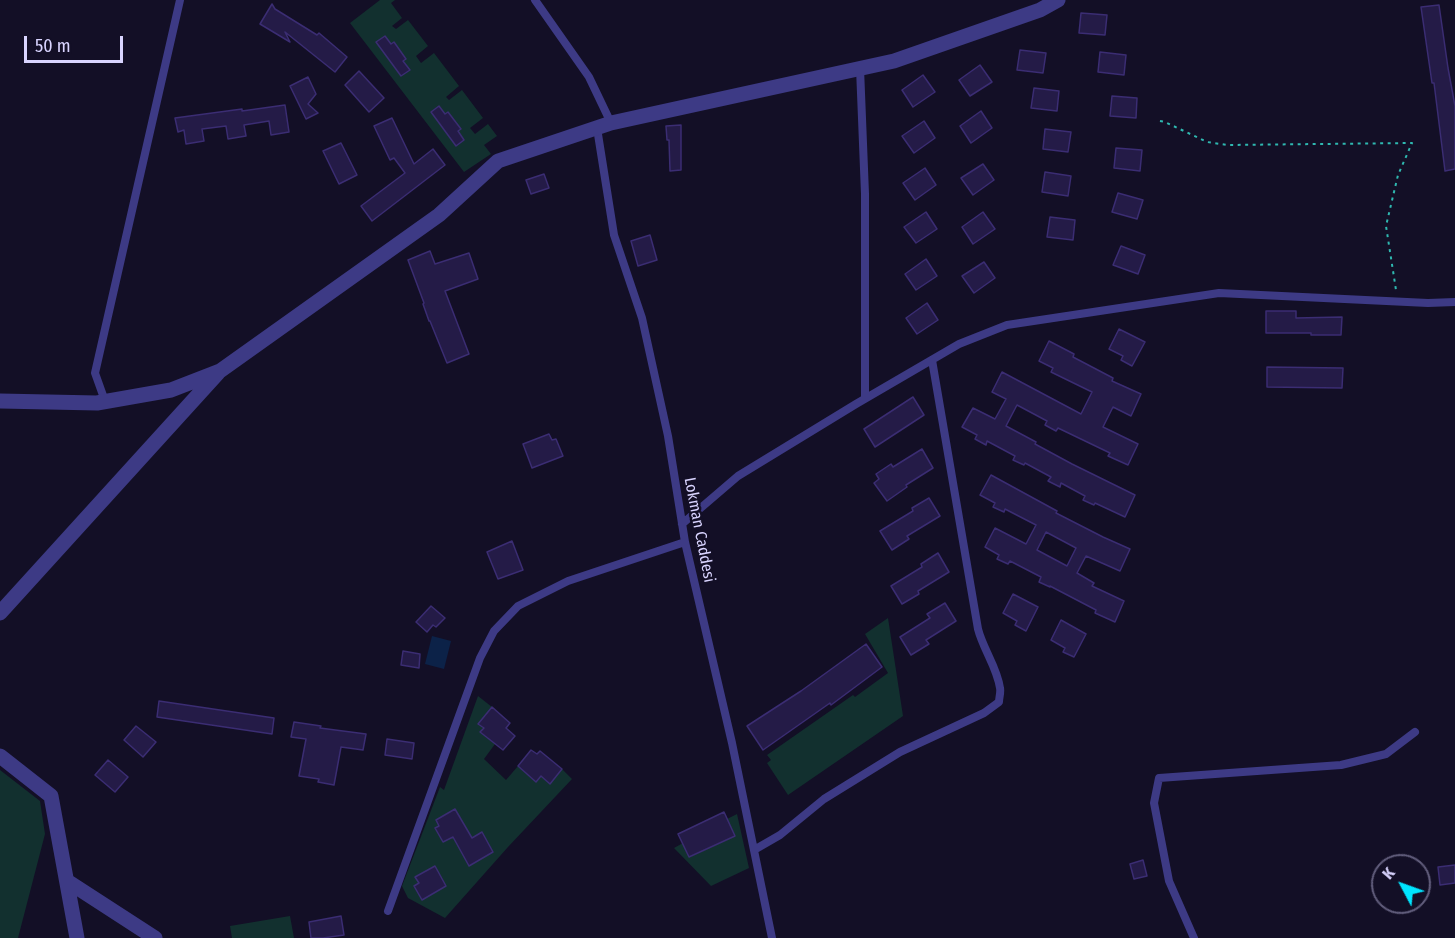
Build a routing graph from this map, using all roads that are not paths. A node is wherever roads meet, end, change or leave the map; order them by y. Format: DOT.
graph roads {
  1 [pos="180,0"];
  2 [pos="535,0"];
  3 [pos="1058,0"];
  4 [pos="860,68"];
  5 [pos="604,126"];
  6 [pos="1455,302"];
  7 [pos="932,360"];
  8 [pos="220,371"];
  9 [pos="865,398"];
  10 [pos="0,401"];
  11 [pos="105,401"];
  12 [pos="682,524"];
  13 [pos="685,542"];
  14 [pos="0,613"];
  15 [pos="1415,732"];
  16 [pos="0,756"];
  17 [pos="754,849"];
  18 [pos="67,880"];
  19 [pos="388,911"];
  20 [pos="77,938"];
  21 [pos="155,938"];
  22 [pos="772,938"];
  23 [pos="1194,938"];
  1 -- 11 [label="lane"];
  2 -- 5 [label="lane, Lokman Caddesi"];
  3 -- 4 [label="street"];
  4 -- 5 [label="street"];
  4 -- 9 [label="lane"];
  5 -- 8 [label="street"];
  5 -- 12 [label="lane, Lokman Caddesi"];
  6 -- 7 [label="lane"];
  7 -- 9 [label="lane"];
  7 -- 17 [label="lane"];
  8 -- 11 [label="street"];
  8 -- 14 [label="street"];
  9 -- 12 [label="lane"];
  10 -- 11 [label="street"];
  12 -- 13 [label="lane, Lokman Caddesi"];
  13 -- 17 [label="lane, Lokman Caddesi"];
  13 -- 19 [label="lane"];
  15 -- 23 [label="lane"];
  16 -- 18 [label="street"];
  17 -- 22 [label="lane, Lokman Caddesi"];
  18 -- 20 [label="street"];
  18 -- 21 [label="street"];
}
